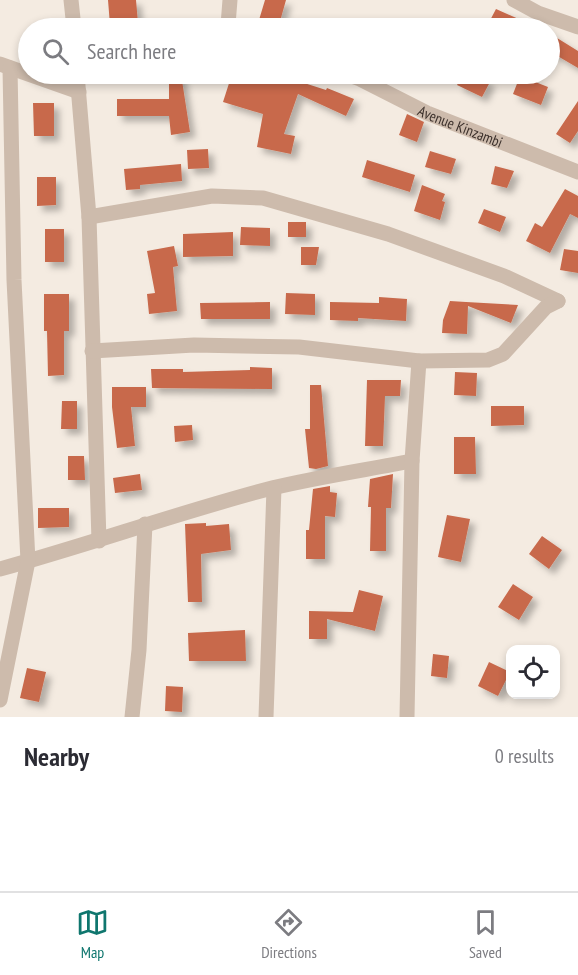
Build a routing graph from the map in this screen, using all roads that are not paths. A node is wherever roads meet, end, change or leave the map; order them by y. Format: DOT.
graph roads {
  1 [pos="71,0"];
  2 [pos="230,0"];
  3 [pos="514,0"];
  4 [pos="73,18"];
  5 [pos="229,18"];
  6 [pos="552,18"];
  7 [pos="560,21"];
  8 [pos="578,27"];
  9 [pos="5,66"];
  10 [pos="56,84"];
  11 [pos="78,84"];
  12 [pos="370,84"];
  13 [pos="79,92"];
  14 [pos="578,171"];
  15 [pos="89,217"];
  16 [pos="92,351"];
  17 [pos="419,361"];
  18 [pos="412,461"];
  19 [pos="274,488"];
  20 [pos="145,524"];
  21 [pos="99,541"];
  22 [pos="28,561"];
  23 [pos="0,569"];
  24 [pos="0,700"];
  25 [pos="132,717"];
  26 [pos="266,717"];
  27 [pos="406,717"];
  1 -- 4 [label="street"];
  2 -- 5 [label="street"];
  3 -- 6 [label="street"];
  7 -- 8 [label="street"];
  9 -- 22 [label="street"];
  10 -- 13 [label="street"];
  11 -- 13 [label="street"];
  12 -- 14 [label="street, Avenue Kinzambi"];
  13 -- 15 [label="street"];
  15 -- 16 [label="street"];
  15 -- 17 [label="street"];
  16 -- 17 [label="street"];
  16 -- 21 [label="street"];
  17 -- 18 [label="street"];
  18 -- 19 [label="street"];
  18 -- 27 [label="street"];
  19 -- 20 [label="street"];
  19 -- 26 [label="street"];
  20 -- 21 [label="street"];
  20 -- 25 [label="street"];
  21 -- 22 [label="street"];
  22 -- 23 [label="street"];
  22 -- 24 [label="street"];
}
